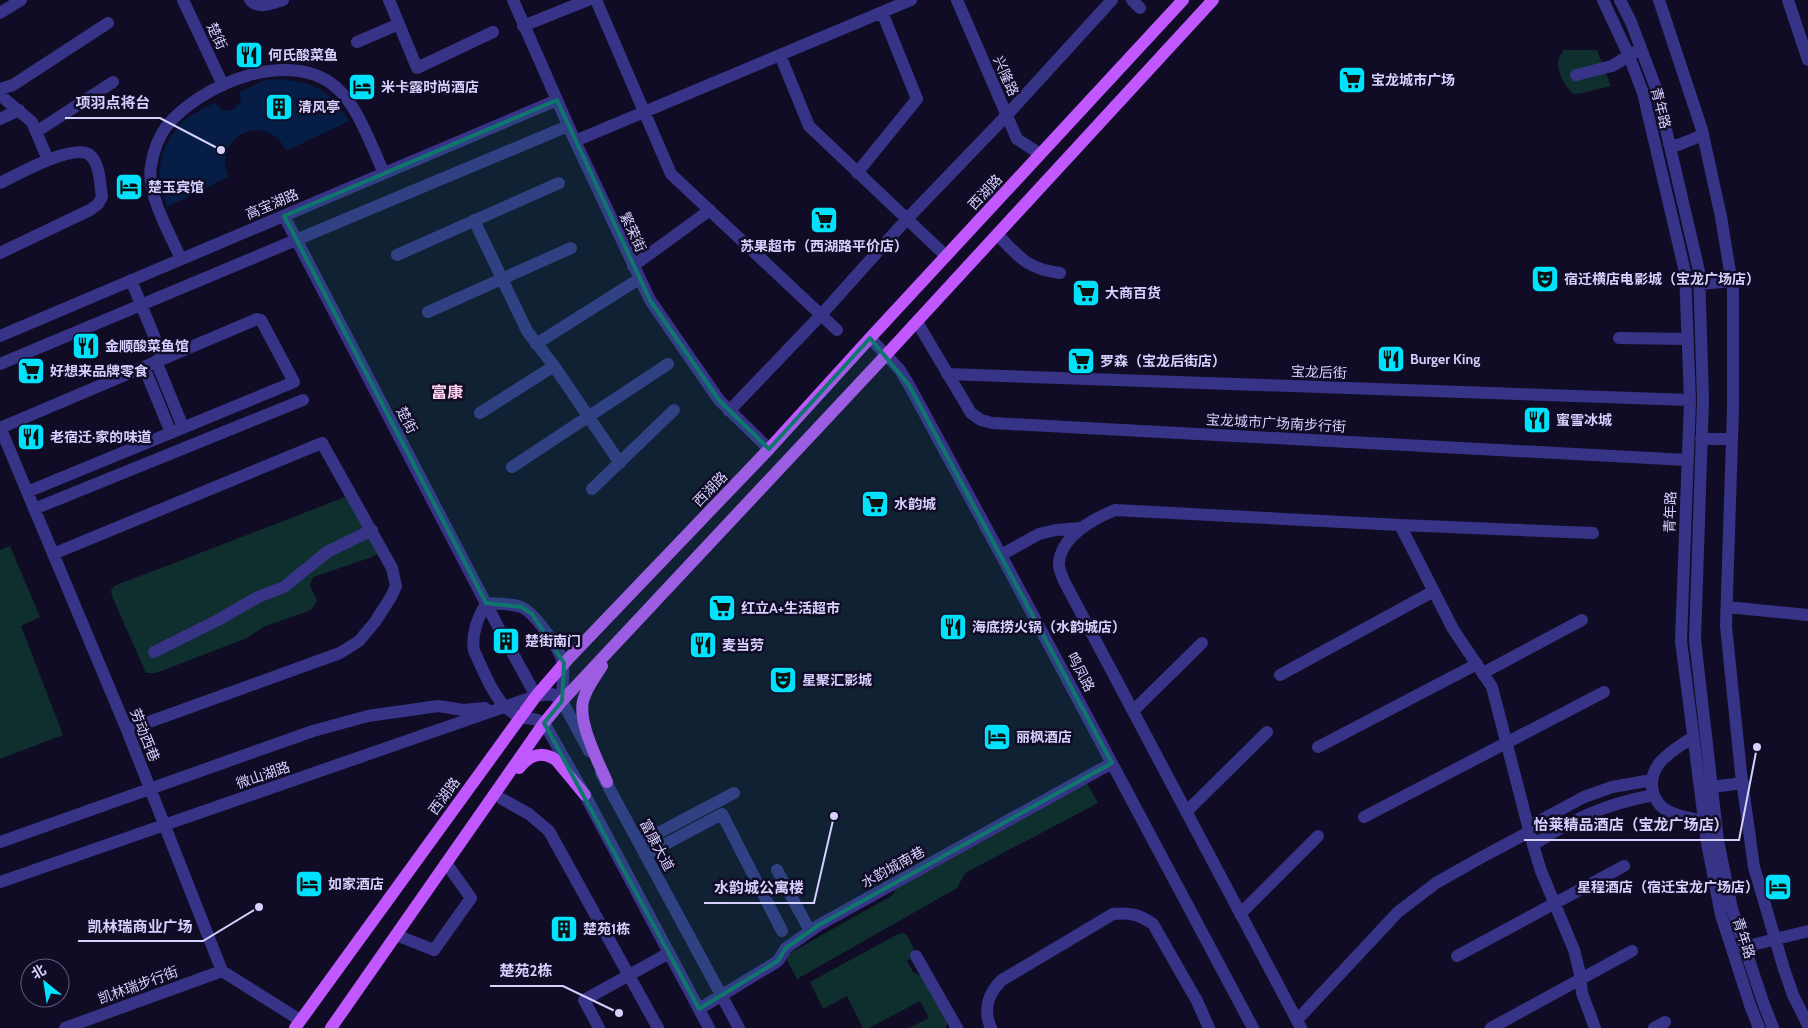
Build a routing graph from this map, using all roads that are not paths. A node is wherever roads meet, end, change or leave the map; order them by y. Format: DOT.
graph roads {
  1 [pos="21,0"];
  2 [pos="183,0"];
  3 [pos="250,0"];
  4 [pos="283,0"];
  5 [pos="513,0"];
  6 [pos="588,0"];
  7 [pos="596,0"];
  8 [pos="912,0"];
  9 [pos="957,0"];
  10 [pos="1112,0"];
  11 [pos="1183,0"];
  12 [pos="1213,0"];
  13 [pos="1603,0"];
  14 [pos="1620,0"];
  15 [pos="1659,0"];
  16 [pos="1788,0"];
  17 [pos="394,2"];
  18 [pos="882,12"];
  19 [pos="0,13"];
  20 [pos="108,23"];
  21 [pos="399,24"];
  22 [pos="523,26"];
  23 [pos="493,32"];
  24 [pos="357,42"];
  25 [pos="1642,48"];
  26 [pos="780,55"];
  27 [pos="1629,56"];
  28 [pos="1808,60"];
  29 [pos="1576,75"];
  30 [pos="113,82"];
  31 [pos="223,85"];
  32 [pos="0,90"];
  33 [pos="0,95"];
  34 [pos="556,100"];
  35 [pos="19,110"];
  36 [pos="645,112"];
  37 [pos="1007,115"];
  38 [pos="0,119"];
  39 [pos="568,126"];
  40 [pos="36,132"];
  41 [pos="1704,135"];
  42 [pos="575,140"];
  43 [pos="1669,144"];
  44 [pos="1040,154"];
  45 [pos="48,160"];
  46 [pos="384,173"];
  47 [pos="857,173"];
  48 [pos="0,183"];
  49 [pos="559,183"];
  50 [pos="710,210"];
  51 [pos="284,216"];
  52 [pos="474,220"];
  53 [pos="906,220"];
  54 [pos="998,235"];
  55 [pos="296,240"];
  56 [pos="571,248"];
  57 [pos="0,254"];
  58 [pos="397,255"];
  59 [pos="946,256"];
  60 [pos="181,259"];
  61 [pos="633,266"];
  62 [pos="1060,273"];
  63 [pos="502,279"];
  64 [pos="639,279"];
  65 [pos="131,280"];
  66 [pos="1732,281"];
  67 [pos="1700,284"];
  68 [pos="141,305"];
  69 [pos="428,312"];
  70 [pos="821,315"];
  71 [pos="917,322"];
  72 [pos="837,330"];
  73 [pos="1620,334"];
  74 [pos="1687,335"];
  75 [pos="0,336"];
  76 [pos="870,338"];
  77 [pos="536,344"];
  78 [pos="886,356"];
  79 [pos="160,360"];
  80 [pos="0,364"];
  81 [pos="668,364"];
  82 [pos="554,366"];
  83 [pos="144,367"];
  84 [pos="948,374"];
  85 [pos="302,400"];
  86 [pos="1690,400"];
  87 [pos="674,410"];
  88 [pos="729,411"];
  89 [pos="480,413"];
  90 [pos="589,416"];
  91 [pos="184,427"];
  92 [pos="0,428"];
  93 [pos="171,433"];
  94 [pos="1701,439"];
  95 [pos="1732,439"];
  96 [pos="769,449"];
  97 [pos="1687,460"];
  98 [pos="620,463"];
  99 [pos="512,466"];
  100 [pos="592,490"];
  101 [pos="27,492"];
  102 [pos="34,509"];
  103 [pos="1400,525"];
  104 [pos="1080,528"];
  105 [pos="372,530"];
  106 [pos="1593,533"];
  107 [pos="53,554"];
  108 [pos="1002,555"];
  109 [pos="1434,591"];
  110 [pos="486,602"];
  111 [pos="1727,607"];
  112 [pos="1808,615"];
  113 [pos="1582,620"];
  114 [pos="624,634"];
  115 [pos="1202,643"];
  116 [pos="154,652"];
  117 [pos="564,663"];
  118 [pos="1480,668"];
  119 [pos="1280,676"];
  120 [pos="1604,692"];
  121 [pos="536,696"];
  122 [pos="562,700"];
  123 [pos="504,706"];
  124 [pos="1133,711"];
  125 [pos="519,717"];
  126 [pos="544,723"];
  127 [pos="127,730"];
  128 [pos="1267,732"];
  129 [pos="1693,737"];
  130 [pos="1506,742"];
  131 [pos="1318,747"];
  132 [pos="1112,763"];
  133 [pos="1652,780"];
  134 [pos="607,782"];
  135 [pos="1743,783"];
  136 [pos="1712,787"];
  137 [pos="151,790"];
  138 [pos="734,793"];
  139 [pos="585,795"];
  140 [pos="1654,795"];
  141 [pos="502,799"];
  142 [pos="482,812"];
  143 [pos="1186,812"];
  144 [pos="1364,817"];
  145 [pos="1704,821"];
  146 [pos="165,824"];
  147 [pos="1528,829"];
  148 [pos="1318,836"];
  149 [pos="0,842"];
  150 [pos="1533,845"];
  151 [pos="642,849"];
  152 [pos="446,863"];
  153 [pos="1624,866"];
  154 [pos="777,870"];
  155 [pos="0,882"];
  156 [pos="1555,903"];
  157 [pos="1240,914"];
  158 [pos="782,931"];
  159 [pos="810,931"];
  160 [pos="1808,931"];
  161 [pos="396,935"];
  162 [pos="1775,939"];
  163 [pos="1744,947"];
  164 [pos="1632,951"];
  165 [pos="669,953"];
  166 [pos="916,956"];
  167 [pos="1457,956"];
  168 [pos="222,971"];
  169 [pos="628,976"];
  170 [pos="1580,978"];
  171 [pos="721,996"];
  172 [pos="699,1009"];
  173 [pos="297,1024"];
  174 [pos="1299,1024"];
  175 [pos="1808,1025"];
  176 [pos="65,1028"];
  177 [pos="331,1028"];
  178 [pos="599,1028"];
  179 [pos="658,1028"];
  180 [pos="709,1028"];
  181 [pos="739,1028"];
  182 [pos="957,1028"];
  183 [pos="992,1028"];
  184 [pos="1209,1028"];
  185 [pos="1253,1028"];
  186 [pos="1491,1028"];
  187 [pos="1595,1028"];
  188 [pos="1760,1028"];
  189 [pos="1773,1028"];
  1 -- 19 [label="street"];
  2 -- 31 [label="street, 楚街"];
  3 -- 4 [label="street"];
  5 -- 22 [label="street, 繁荣街"];
  6 -- 22 [label="street"];
  7 -- 36 [label="street"];
  8 -- 18 [label="street"];
  9 -- 37 [label="street, 兴隆路"];
  10 -- 37 [label="street"];
  11 -- 44 [label="main road, 西湖路"];
  12 -- 54 [label="main road"];
  13 -- 27 [label="street, 青年路"];
  14 -- 25 [label="street, 青年路"];
  15 -- 41 [label="street"];
  16 -- 28 [label="street"];
  17 -- 21 [label="street"];
  18 -- 26 [label="street"];
  18 -- 47 [label="street"];
  20 -- 32 [label="street"];
  21 -- 23 [label="street"];
  21 -- 24 [label="street"];
  22 -- 34 [label="street, 繁荣街"];
  25 -- 27 [label="street"];
  25 -- 43 [label="street, 青年路"];
  26 -- 36 [label="street"];
  26 -- 47 [label="street"];
  27 -- 29 [label="street"];
  27 -- 74 [label="street, 青年路"];
  30 -- 40 [label="street"];
  31 -- 46 [label="street"];
  31 -- 60 [label="street"];
  33 -- 35 [label="street"];
  34 -- 39 [label="street, 繁荣街"];
  34 -- 46 [label="street, 高宝湖路"];
  35 -- 38 [label="street"];
  35 -- 40 [label="street"];
  36 -- 42 [label="street"];
  36 -- 50 [label="street"];
  37 -- 44 [label="street, 兴隆路"];
  37 -- 53 [label="street"];
  39 -- 42 [label="street, 繁荣街"];
  39 -- 55 [label="street"];
  40 -- 45 [label="street"];
  41 -- 43 [label="street"];
  41 -- 66 [label="street"];
  42 -- 61 [label="street, 繁荣街"];
  43 -- 67 [label="street, 青年路"];
  44 -- 59 [label="main road, 西湖路"];
  45 -- 48 [label="street"];
  45 -- 57 [label="street"];
  46 -- 51 [label="street, 高宝湖路"];
  47 -- 53 [label="street"];
  49 -- 52 [label="street"];
  50 -- 61 [label="street"];
  50 -- 70 [label="street"];
  51 -- 55 [label="street, 楚街"];
  51 -- 60 [label="street, 高宝湖路"];
  52 -- 58 [label="street"];
  52 -- 63 [label="street"];
  53 -- 59 [label="street"];
  53 -- 70 [label="street"];
  54 -- 62 [label="street"];
  54 -- 71 [label="main road"];
  55 -- 68 [label="street"];
  55 -- 110 [label="street, 楚街"];
  56 -- 63 [label="street"];
  59 -- 76 [label="main road, 西湖路"];
  60 -- 65 [label="street, 高宝湖路"];
  61 -- 64 [label="street, 繁荣街"];
  63 -- 69 [label="street"];
  63 -- 77 [label="street"];
  64 -- 77 [label="street"];
  64 -- 88 [label="street, 繁荣街"];
  65 -- 68 [label="street"];
  65 -- 75 [label="street, 高宝湖路"];
  66 -- 67 [label="street"];
  66 -- 95 [label="street"];
  67 -- 94 [label="street, 青年路"];
  68 -- 79 [label="street"];
  68 -- 80 [label="street"];
  70 -- 72 [label="street"];
  70 -- 88 [label="street"];
  71 -- 78 [label="main road"];
  71 -- 84 [label="street, 宝龙城市广场南步行街"];
  73 -- 74 [label="street"];
  74 -- 86 [label="street, 青年路"];
  76 -- 78 [label="street, 鸣凤路"];
  76 -- 96 [label="main road, 西湖路"];
  77 -- 82 [label="street"];
  78 -- 108 [label="street, 鸣凤路"];
  78 -- 114 [label="main road"];
  79 -- 83 [label="street"];
  79 -- 91 [label="street"];
  79 -- 91 [label="street"];
  81 -- 90 [label="street"];
  82 -- 89 [label="street"];
  82 -- 90 [label="street"];
  83 -- 92 [label="street"];
  83 -- 93 [label="street"];
  84 -- 86 [label="street, 宝龙后街"];
  84 -- 97 [label="street, 宝龙城市广场南步行街"];
  85 -- 102 [label="street"];
  86 -- 97 [label="street, 青年路"];
  87 -- 98 [label="street"];
  88 -- 96 [label="street, 繁荣街"];
  90 -- 98 [label="street"];
  90 -- 99 [label="street"];
  91 -- 93 [label="street"];
  92 -- 101 [label="street, 劳动西巷"];
  93 -- 101 [label="street"];
  94 -- 95 [label="street"];
  94 -- 136 [label="street, 青年路"];
  95 -- 111 [label="street"];
  96 -- 117 [label="main road, 西湖路"];
  97 -- 129 [label="street, 青年路"];
  98 -- 100 [label="street"];
  101 -- 102 [label="street, 劳动西巷"];
  102 -- 107 [label="street, 劳动西巷"];
  103 -- 104 [label="street"];
  103 -- 106 [label="street"];
  103 -- 109 [label="street"];
  104 -- 108 [label="street"];
  104 -- 124 [label="street"];
  105 -- 107 [label="street"];
  105 -- 116 [label="street"];
  105 -- 127 [label="street"];
  107 -- 127 [label="street, 劳动西巷"];
  108 -- 132 [label="street, 鸣凤路"];
  109 -- 118 [label="street"];
  109 -- 119 [label="street"];
  110 -- 117 [label="street"];
  110 -- 121 [label="street, 楚街"];
  110 -- 123 [label="street"];
  111 -- 112 [label="street"];
  111 -- 135 [label="street"];
  113 -- 118 [label="street"];
  114 -- 122 [label="main road"];
  114 -- 134 [label="main road"];
  115 -- 124 [label="street"];
  117 -- 121 [label="main road, 西湖路"];
  117 -- 122 [label="street"];
  118 -- 130 [label="street"];
  118 -- 131 [label="street"];
  120 -- 130 [label="street"];
  121 -- 122 [label="street"];
  121 -- 123 [label="street, 微山湖路"];
  121 -- 125 [label="main road, 西湖路"];
  122 -- 126 [label="main road"];
  122 -- 134 [label="street, 富康大道"];
  123 -- 125 [label="street"];
  123 -- 137 [label="street"];
  123 -- 146 [label="street, 微山湖路"];
  124 -- 143 [label="street"];
  125 -- 126 [label="street"];
  125 -- 173 [label="main road, 西湖路"];
  126 -- 139 [label="street"];
  126 -- 142 [label="main road"];
  127 -- 137 [label="street, 劳动西巷"];
  128 -- 143 [label="street"];
  129 -- 133 [label="street"];
  129 -- 145 [label="street, 青年路"];
  130 -- 144 [label="street"];
  130 -- 147 [label="street"];
  132 -- 159 [label="street, 水韵城南巷"];
  132 -- 185 [label="street, 鸣凤路"];
  133 -- 140 [label="street"];
  133 -- 147 [label="street"];
  134 -- 151 [label="street, 富康大道"];
  135 -- 136 [label="street"];
  135 -- 162 [label="street"];
  136 -- 163 [label="street, 青年路"];
  137 -- 146 [label="street, 劳动西巷"];
  137 -- 149 [label="street"];
  138 -- 151 [label="street"];
  139 -- 142 [label="main road"];
  139 -- 165 [label="street"];
  140 -- 145 [label="street"];
  140 -- 150 [label="street"];
  141 -- 169 [label="street"];
  142 -- 152 [label="main road"];
  143 -- 157 [label="street"];
  145 -- 188 [label="street, 青年路"];
  146 -- 155 [label="street, 微山湖路"];
  146 -- 168 [label="street, 劳动西巷"];
  147 -- 150 [label="street"];
  147 -- 174 [label="street"];
  148 -- 157 [label="street"];
  150 -- 156 [label="street"];
  151 -- 158 [label="street"];
  151 -- 171 [label="street, 富康大道"];
  152 -- 161 [label="main road"];
  152 -- 161 [label="street"];
  153 -- 156 [label="street"];
  154 -- 159 [label="street"];
  156 -- 167 [label="street"];
  156 -- 170 [label="street"];
  157 -- 174 [label="street"];
  159 -- 171 [label="street, 水韵城南巷"];
  160 -- 162 [label="street"];
  161 -- 177 [label="main road"];
  162 -- 163 [label="street"];
  162 -- 175 [label="street"];
  163 -- 189 [label="street, 青年路"];
  164 -- 170 [label="street"];
  165 -- 169 [label="street"];
  165 -- 172 [label="street"];
  166 -- 182 [label="street"];
  168 -- 173 [label="street"];
  168 -- 176 [label="street, 凯林瑞步行街"];
  169 -- 178 [label="street"];
  169 -- 179 [label="street"];
  170 -- 186 [label="street"];
  170 -- 187 [label="street"];
  171 -- 172 [label="street, 水韵城南巷"];
  171 -- 181 [label="street, 富康大道"];
  172 -- 180 [label="street"];
  183 -- 184 [label="street"];
}
